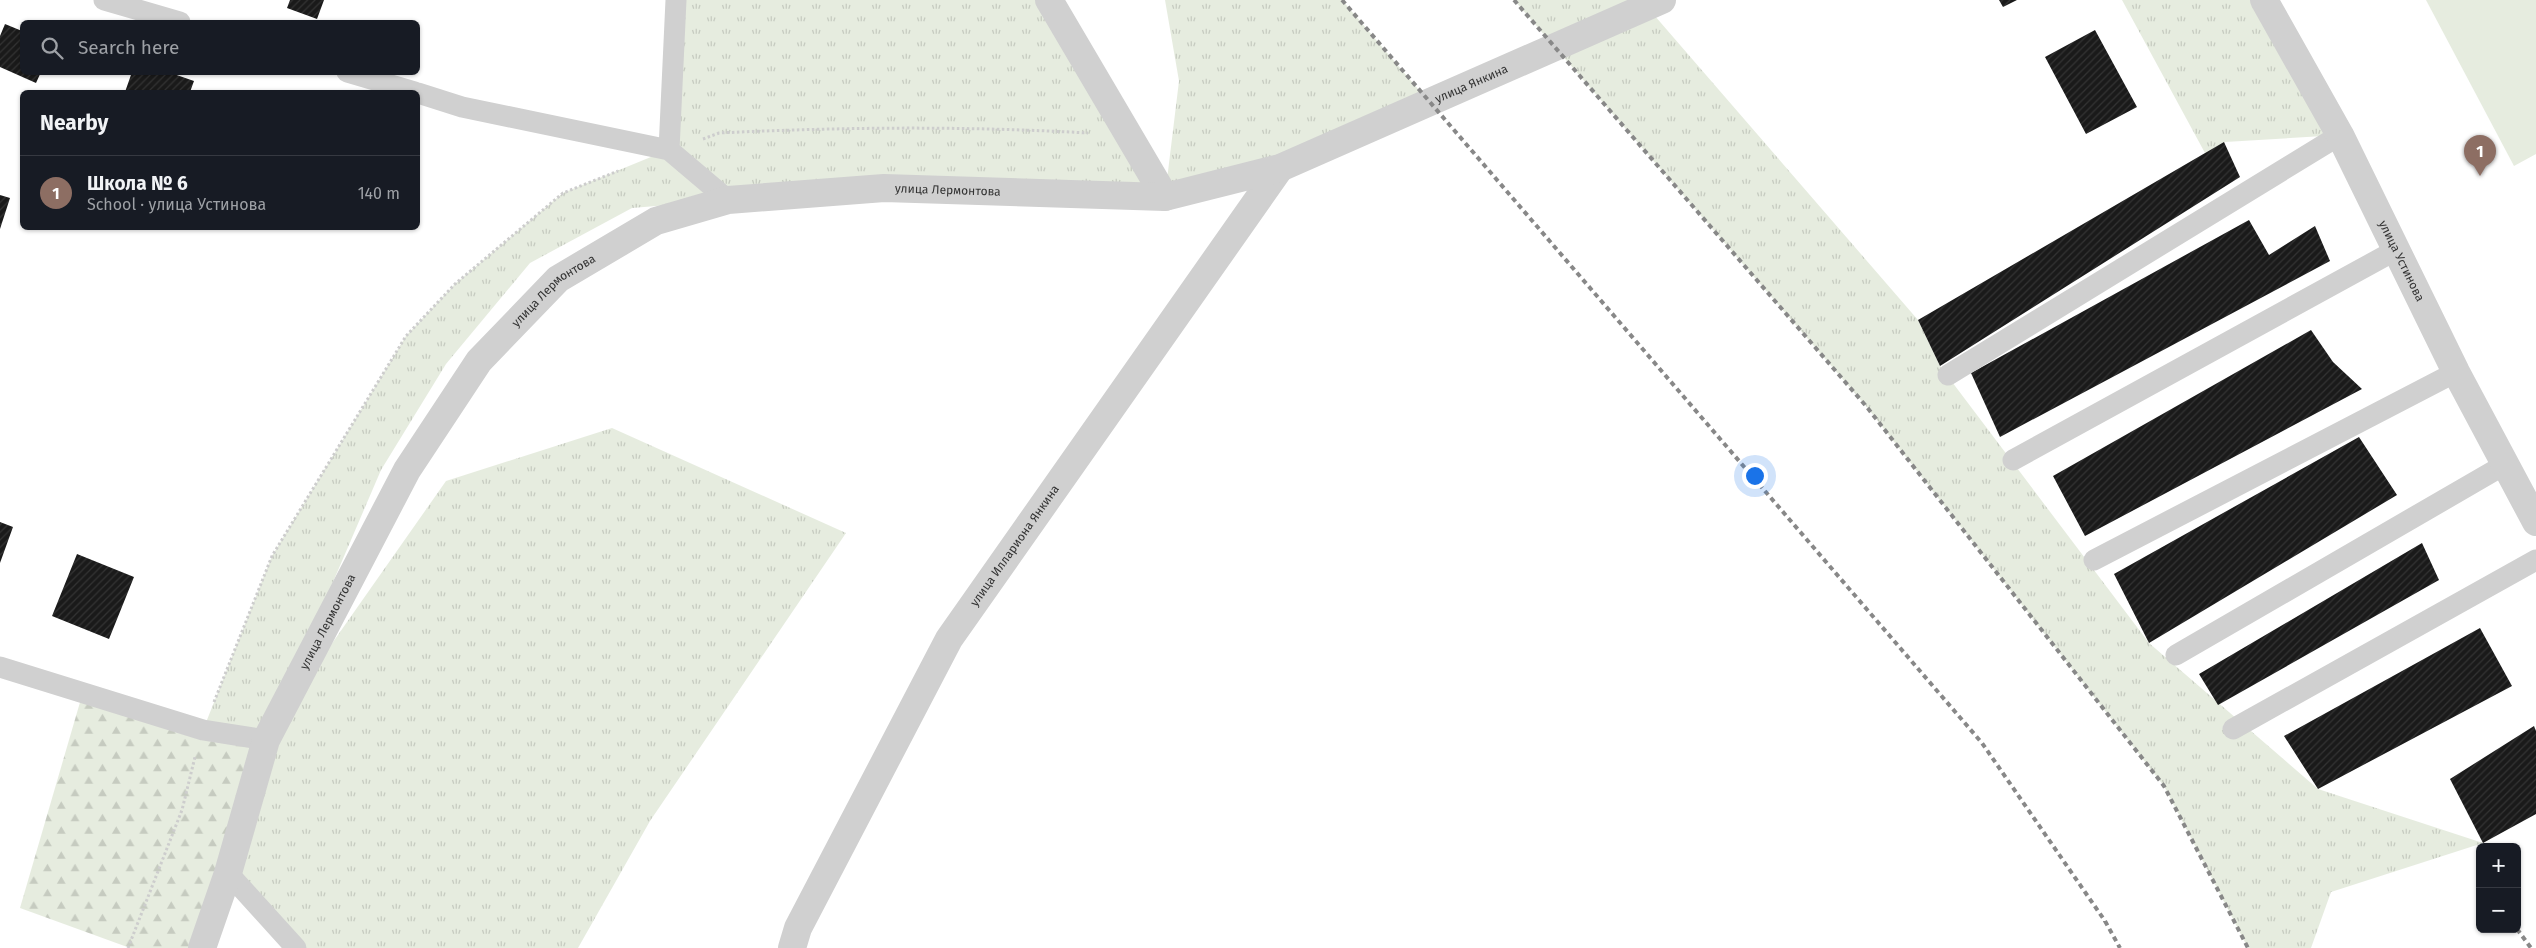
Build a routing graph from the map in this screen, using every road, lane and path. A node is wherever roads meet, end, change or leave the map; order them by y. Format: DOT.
graph roads {
  1 [pos="104,0"];
  2 [pos="676,0"];
  3 [pos="1049,0"];
  4 [pos="1662,0"];
  5 [pos="2264,0"];
  6 [pos="173,20"];
  7 [pos="358,75"];
  8 [pos="406,90"];
  9 [pos="420,94"];
  10 [pos="2340,135"];
  11 [pos="1129,136"];
  12 [pos="668,150"];
  13 [pos="1280,168"];
  14 [pos="1165,197"];
  15 [pos="728,200"];
  16 [pos="2396,250"];
  17 [pos="2456,372"];
  18 [pos="1948,376"];
  19 [pos="2013,460"];
  20 [pos="2504,465"];
  21 [pos="2536,522"];
  22 [pos="2094,560"];
  23 [pos="2536,560"];
  24 [pos="2176,655"];
  25 [pos="0,666"];
  26 [pos="2233,729"];
  27 [pos="203,730"];
  28 [pos="266,740"];
  29 [pos="228,873"];
  30 [pos="128,948"];
  31 [pos="202,948"];
  32 [pos="296,948"];
  33 [pos="792,948"];
  1 -- 6 [label="lane"];
  2 -- 12 [label="lane"];
  3 -- 11 [label="street"];
  4 -- 13 [label="street, улица Янкина"];
  5 -- 10 [label="street, улица Устинова"];
  7 -- 8 [label="lane"];
  9 -- 12 [label="lane"];
  10 -- 16 [label="street, улица Устинова"];
  10 -- 18 [label="lane"];
  11 -- 12 [label="path"];
  11 -- 14 [label="street"];
  12 -- 15 [label="lane"];
  12 -- 27 [label="path"];
  13 -- 14 [label="street, улица Лермонтова"];
  13 -- 33 [label="street, улица Иллариона Янкина"];
  14 -- 15 [label="street, улица Лермонтова"];
  15 -- 28 [label="street, улица Лермонтова"];
  16 -- 17 [label="street, улица Устинова"];
  16 -- 19 [label="lane"];
  17 -- 20 [label="street, улица Устинова"];
  17 -- 22 [label="lane"];
  20 -- 21 [label="street, улица Устинова"];
  20 -- 24 [label="lane"];
  23 -- 26 [label="lane"];
  25 -- 27 [label="lane"];
  27 -- 28 [label="lane"];
  27 -- 30 [label="path"];
  28 -- 29 [label="street, улица Лермонтова"];
  29 -- 31 [label="street, улица Лермонтова"];
  29 -- 32 [label="lane"];
}
